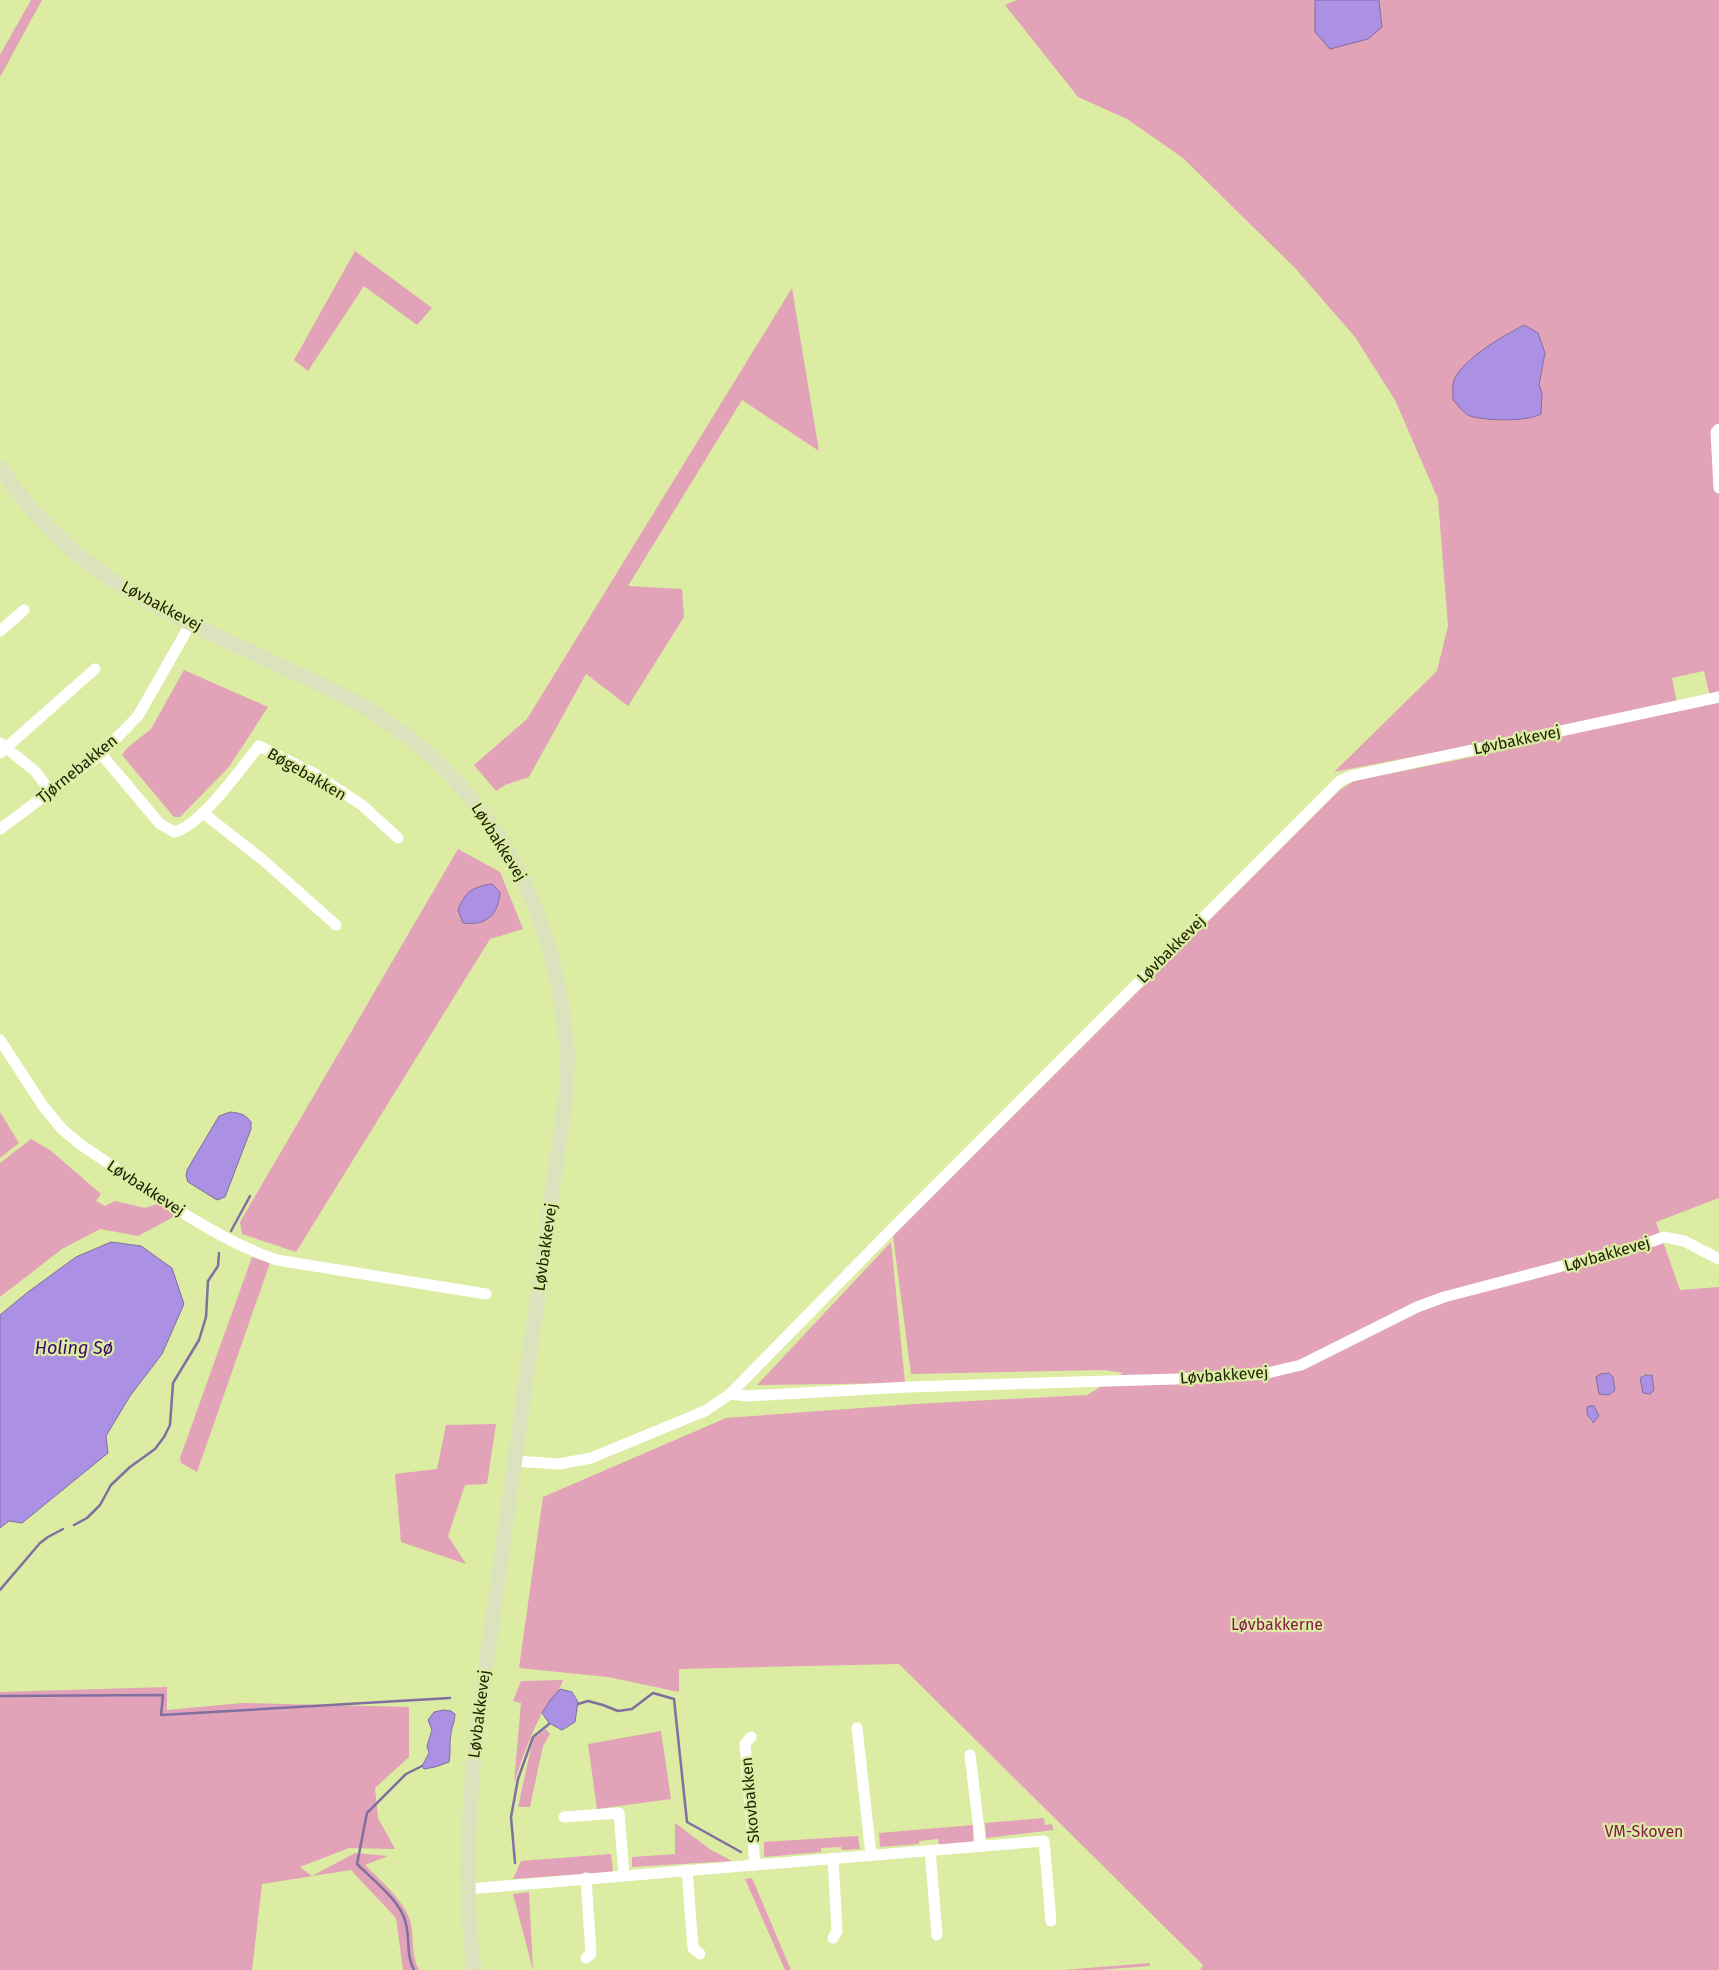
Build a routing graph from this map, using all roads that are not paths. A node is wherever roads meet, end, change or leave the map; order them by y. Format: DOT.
graph roads {
  1 [pos="1719,429"];
  2 [pos="0,467"];
  3 [pos="1719,488"];
  4 [pos="24,610"];
  5 [pos="191,622"];
  6 [pos="0,631"];
  7 [pos="95,669"];
  8 [pos="1719,697"];
  9 [pos="2,748"];
  10 [pos="101,754"];
  11 [pos="51,792"];
  12 [pos="203,813"];
  13 [pos="0,829"];
  14 [pos="398,838"];
  15 [pos="336,925"];
  16 [pos="0,1040"];
  17 [pos="1719,1259"];
  18 [pos="486,1294"];
  19 [pos="730,1394"];
  20 [pos="515,1460"];
  21 [pos="857,1728"];
  22 [pos="750,1738"];
  23 [pos="970,1755"];
  24 [pos="564,1817"];
  25 [pos="981,1846"];
  26 [pos="930,1850"];
  27 [pos="871,1855"];
  28 [pos="833,1858"];
  29 [pos="755,1864"];
  30 [pos="687,1870"];
  31 [pos="624,1875"];
  32 [pos="586,1878"];
  33 [pos="468,1889"];
  34 [pos="1052,1921"];
  35 [pos="937,1935"];
  36 [pos="833,1938"];
  37 [pos="700,1954"];
  38 [pos="586,1958"];
  39 [pos="474,1970"];
  1 -- 3 [label="street"];
  2 -- 5 [label="street, Løvbakkevej"];
  4 -- 6 [label="street"];
  5 -- 10 [label="street, Tjørnebakken"];
  5 -- 20 [label="street, Løvbakkevej"];
  7 -- 9 [label="street"];
  8 -- 19 [label="street, Løvbakkevej"];
  9 -- 11 [label="street"];
  10 -- 11 [label="street, Tjørnebakken"];
  10 -- 12 [label="street, Bøgebakken"];
  11 -- 13 [label="street, Tjørnebakken"];
  12 -- 14 [label="street, Bøgebakken"];
  12 -- 15 [label="street"];
  16 -- 18 [label="street, Løvbakkevej"];
  17 -- 19 [label="street, Løvbakkevej"];
  19 -- 20 [label="street, Løvbakkevej"];
  20 -- 33 [label="street, Løvbakkevej"];
  21 -- 27 [label="street"];
  22 -- 29 [label="street, Skovbakken"];
  23 -- 25 [label="street"];
  24 -- 31 [label="street"];
  25 -- 26 [label="street, Skovbakken"];
  25 -- 34 [label="street, Skovbakken"];
  26 -- 27 [label="street, Skovbakken"];
  26 -- 35 [label="street"];
  27 -- 28 [label="street, Skovbakken"];
  28 -- 29 [label="street, Skovbakken"];
  28 -- 36 [label="street"];
  29 -- 30 [label="street, Skovbakken"];
  30 -- 31 [label="street, Skovbakken"];
  30 -- 37 [label="street"];
  31 -- 32 [label="street, Skovbakken"];
  32 -- 33 [label="street, Skovbakken"];
  32 -- 38 [label="street"];
  33 -- 39 [label="street, Løvbakkevej"];
}
